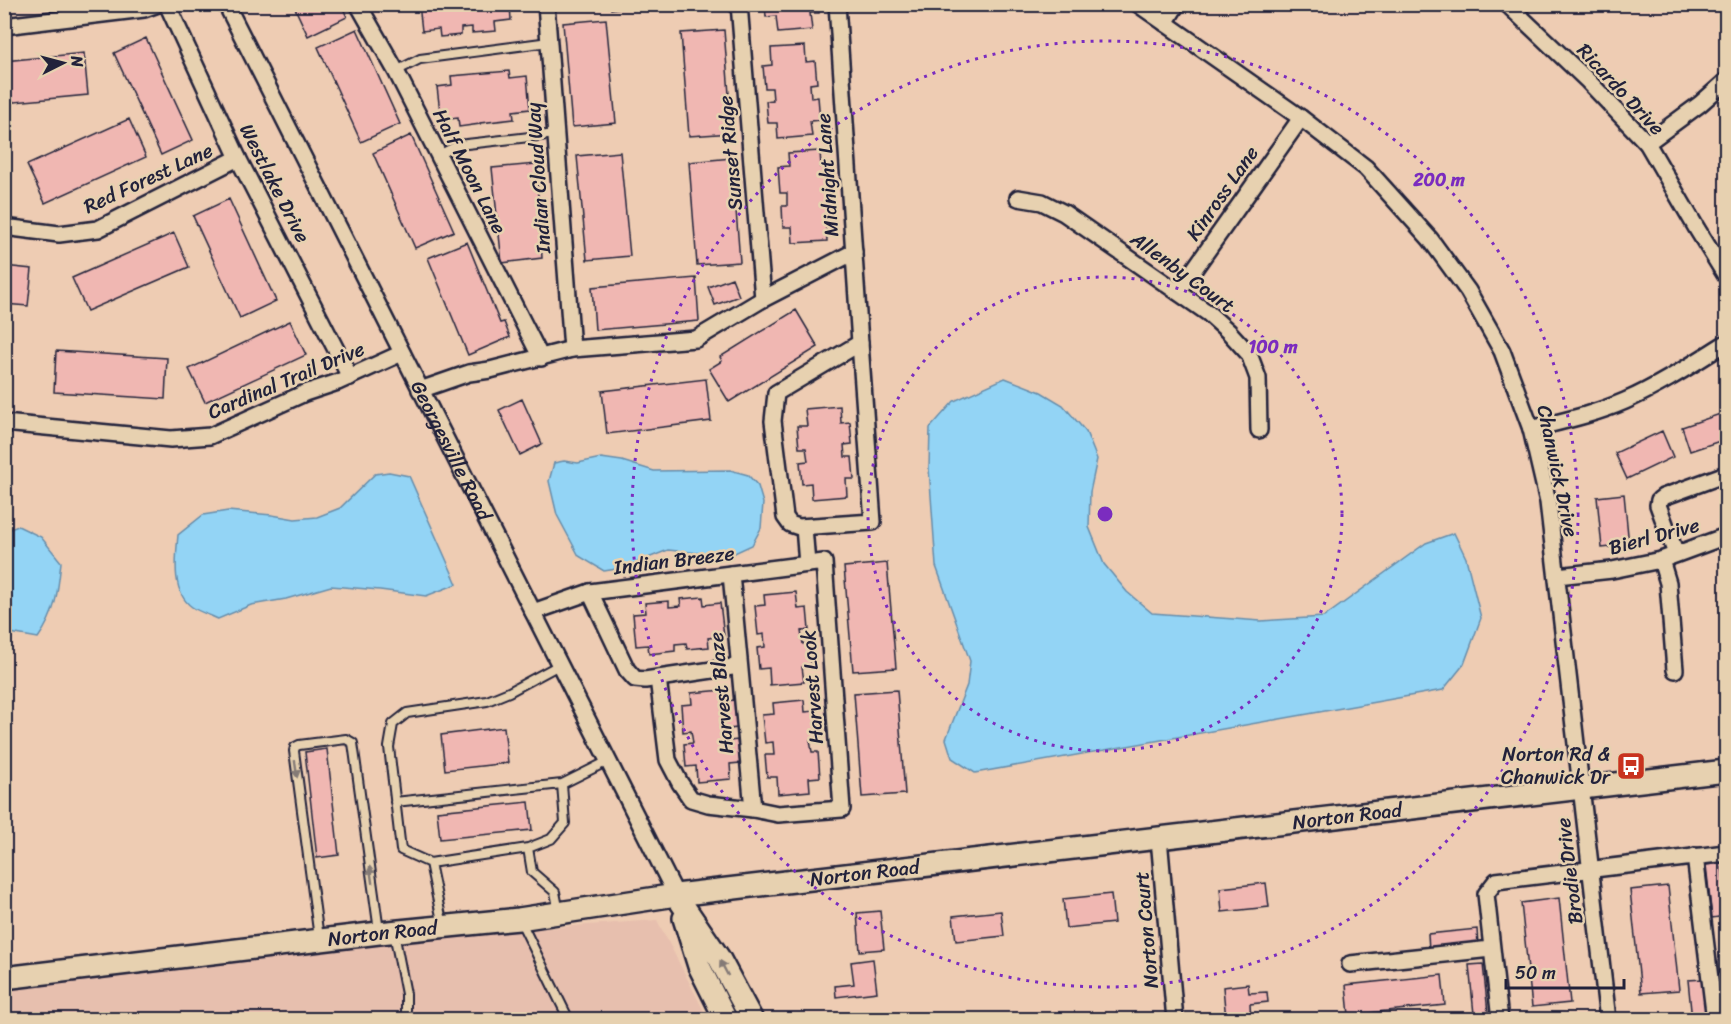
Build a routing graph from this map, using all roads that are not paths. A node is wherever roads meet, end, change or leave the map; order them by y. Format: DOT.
graph roads {
  1 [pos="158,4"];
  2 [pos="167,4"];
  3 [pos="226,4"];
  4 [pos="358,4"];
  5 [pos="546,4"];
  6 [pos="739,4"];
  7 [pos="837,4"];
  8 [pos="1138,4"];
  9 [pos="1178,4"];
  10 [pos="1507,4"];
  11 [pos="1165,23"];
  12 [pos="4,26"];
  13 [pos="549,42"];
  14 [pos="396,70"];
  15 [pos="1726,81"];
  16 [pos="1300,118"];
  17 [pos="556,134"];
  18 [pos="1647,143"];
  19 [pos="439,155"];
  20 [pos="238,158"];
  21 [pos="1018,198"];
  22 [pos="4,227"];
  23 [pos="854,252"];
  24 [pos="1726,276"];
  25 [pos="1178,292"];
  26 [pos="763,299"];
  27 [pos="860,343"];
  28 [pos="1726,343"];
  29 [pos="572,349"];
  30 [pos="402,353"];
  31 [pos="542,358"];
  32 [pos="350,376"];
  33 [pos="420,390"];
  34 [pos="4,423"];
  35 [pos="1531,429"];
  36 [pos="1259,430"];
  37 [pos="1726,474"];
  38 [pos="804,527"];
  39 [pos="1726,536"];
  40 [pos="1668,557"];
  41 [pos="824,562"];
  42 [pos="807,564"];
  43 [pos="731,574"];
  44 [pos="1557,576"];
  45 [pos="590,592"];
  46 [pos="533,612"];
  47 [pos="559,665"];
  48 [pos="740,666"];
  49 [pos="1675,670"];
  50 [pos="658,678"];
  51 [pos="608,761"];
  52 [pos="1726,771"];
  53 [pos="562,784"];
  54 [pos="1581,788"];
  55 [pos="395,802"];
  56 [pos="753,809"];
  57 [pos="1159,838"];
  58 [pos="528,848"];
  59 [pos="1726,853"];
  60 [pos="1695,856"];
  61 [pos="430,862"];
  62 [pos="1589,868"];
  63 [pos="676,895"];
  64 [pos="559,913"];
  65 [pos="519,919"];
  66 [pos="443,926"];
  67 [pos="386,932"];
  68 [pos="319,940"];
  69 [pos="1491,949"];
  70 [pos="1350,964"];
  71 [pos="4,978"];
  72 [pos="406,1020"];
  73 [pos="569,1020"];
  74 [pos="726,1020"];
  75 [pos="752,1020"];
  76 [pos="1175,1020"];
  77 [pos="1500,1020"];
  78 [pos="1608,1020"];
  79 [pos="1715,1020"];
  1 -- 12 [label="street"];
  2 -- 20 [label="street, Westlake Drive"];
  3 -- 30 [label="street, Georgesville Road"];
  4 -- 14 [label="street, Half Moon Lane"];
  5 -- 13 [label="street, Indian Cloud Way"];
  6 -- 26 [label="street, Sunset Ridge"];
  7 -- 23 [label="street, Midnight Lane"];
  8 -- 11 [label="street, Chanwick Drive"];
  9 -- 11 [label="street"];
  10 -- 18 [label="street, Ricardo Drive"];
  11 -- 16 [label="street, Chanwick Drive"];
  13 -- 14 [label="lane"];
  13 -- 17 [label="street, Indian Cloud Way"];
  14 -- 19 [label="street, Half Moon Lane"];
  15 -- 18 [label="street"];
  16 -- 25 [label="street, Kinross Lane"];
  16 -- 35 [label="street, Chanwick Drive"];
  17 -- 19 [label="lane"];
  17 -- 29 [label="street, Indian Cloud Way"];
  18 -- 24 [label="street, Ricardo Drive"];
  19 -- 31 [label="street, Half Moon Lane"];
  20 -- 22 [label="street, Red Forest Lane"];
  20 -- 32 [label="street, Westlake Drive"];
  21 -- 25 [label="street, Allenby Court"];
  23 -- 26 [label="street"];
  23 -- 27 [label="street, Midnight Lane"];
  25 -- 36 [label="street, Allenby Court"];
  26 -- 29 [label="street"];
  27 -- 38 [label="street"];
  27 -- 38 [label="street, Midnight Lane"];
  28 -- 35 [label="street"];
  29 -- 31 [label="street"];
  30 -- 32 [label="street, Cardinal Trail Drive"];
  30 -- 33 [label="street, Georgesville Road"];
  31 -- 33 [label="street"];
  32 -- 34 [label="street, Cardinal Trail Drive"];
  33 -- 46 [label="street, Georgesville Road"];
  35 -- 44 [label="street, Chanwick Drive"];
  37 -- 40 [label="street"];
  38 -- 42 [label="street"];
  39 -- 40 [label="street, Bierl Drive"];
  40 -- 44 [label="street, Bierl Drive"];
  40 -- 49 [label="street"];
  41 -- 42 [label="street, Indian Breeze"];
  41 -- 56 [label="street, Harvest Look"];
  42 -- 43 [label="street, Indian Breeze"];
  43 -- 45 [label="street, Indian Breeze"];
  43 -- 48 [label="street, Harvest Blaze"];
  44 -- 54 [label="street, Chanwick Drive"];
  45 -- 46 [label="street, Indian Breeze"];
  45 -- 50 [label="street"];
  46 -- 47 [label="street, Georgesville Road"];
  47 -- 51 [label="street, Georgesville Road"];
  47 -- 55 [label="lane"];
  48 -- 50 [label="street"];
  48 -- 56 [label="street, Harvest Blaze"];
  50 -- 56 [label="street"];
  51 -- 53 [label="lane"];
  51 -- 63 [label="street, Georgesville Road"];
  52 -- 54 [label="main road, Norton Road"];
  53 -- 55 [label="lane"];
  53 -- 58 [label="lane"];
  54 -- 57 [label="main road, Norton Road"];
  54 -- 62 [label="street, Brodie Drive"];
  55 -- 61 [label="lane"];
  57 -- 63 [label="main road, Norton Road"];
  57 -- 76 [label="street, Norton Court"];
  58 -- 61 [label="lane"];
  58 -- 64 [label="lane"];
  59 -- 60 [label="street"];
  60 -- 62 [label="street"];
  60 -- 79 [label="street"];
  61 -- 66 [label="lane"];
  62 -- 69 [label="street"];
  62 -- 78 [label="street, Brodie Drive"];
  63 -- 64 [label="main road, Norton Road"];
  63 -- 74 [label="main road, Georgesville Road"];
  75 -- 63 [label="main road, Georgesville Road, one-way"];
  64 -- 65 [label="main road, Norton Road"];
  65 -- 66 [label="main road, Norton Road"];
  65 -- 73 [label="lane"];
  66 -- 67 [label="main road, Norton Road"];
  67 -- 68 [label="main road, Norton Road"];
  67 -- 68 [label="lane, one-way"];
  67 -- 72 [label="lane"];
  68 -- 71 [label="main road, Norton Road"];
  69 -- 70 [label="street"];
  69 -- 77 [label="street"];
}
